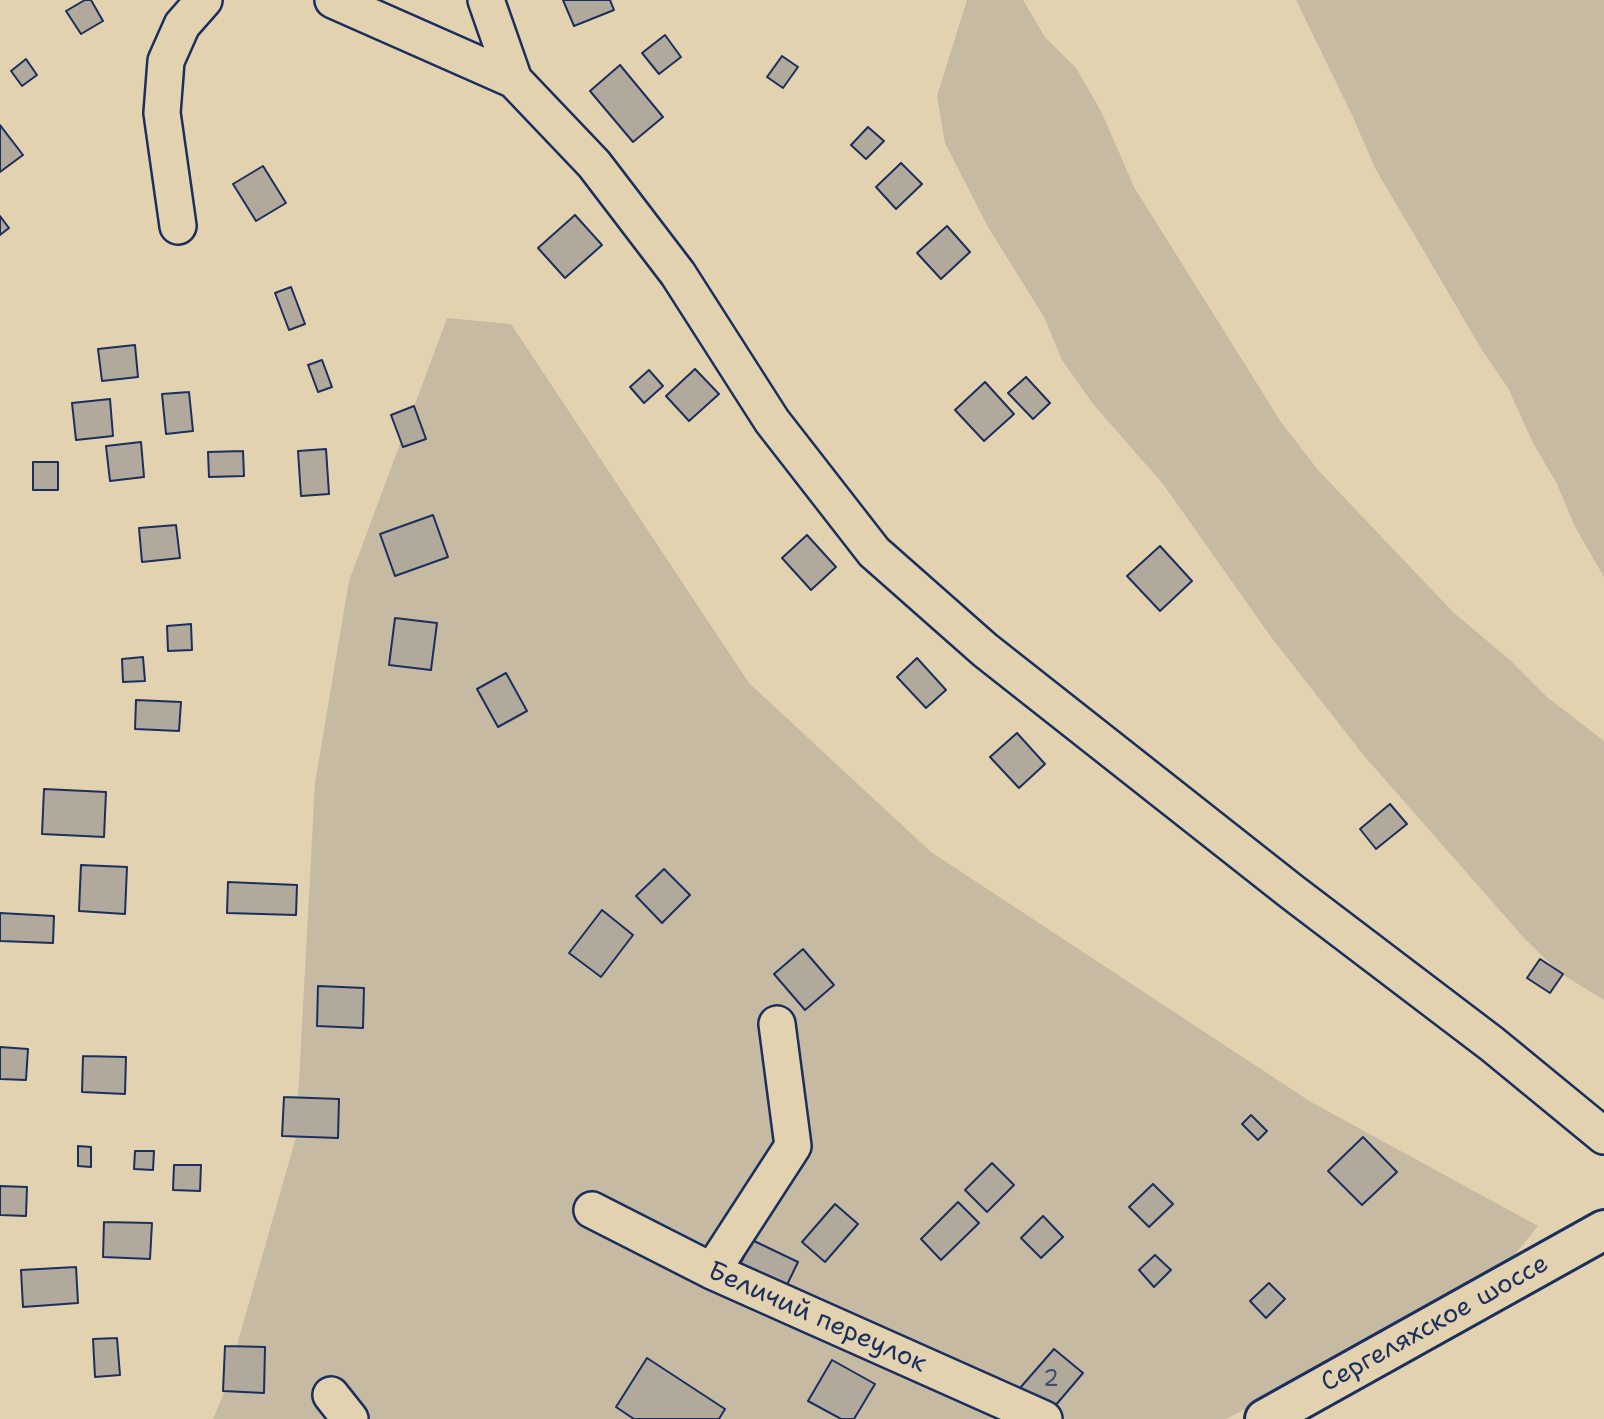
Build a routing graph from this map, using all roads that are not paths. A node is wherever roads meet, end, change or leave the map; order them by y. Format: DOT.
graph roads {
  1 [pos="204,0"];
  2 [pos="333,0"];
  3 [pos="486,0"];
  4 [pos="514,80"];
  5 [pos="177,226"];
  6 [pos="777,1024"];
  7 [pos="1604,1136"];
  8 [pos="592,1210"];
  9 [pos="1604,1230"];
  10 [pos="712,1271"];
  11 [pos="1044,1419"];
  12 [pos="1265,1419"];
  1 -- 5 [label="street"];
  2 -- 4 [label="street"];
  3 -- 4 [label="street"];
  4 -- 7 [label="street"];
  6 -- 10 [label="street"];
  8 -- 10 [label="street, Беличий переулок"];
  9 -- 12 [label="main road, Сергеляхское шоссе"];
  10 -- 11 [label="street, Беличий переулок"];
}
